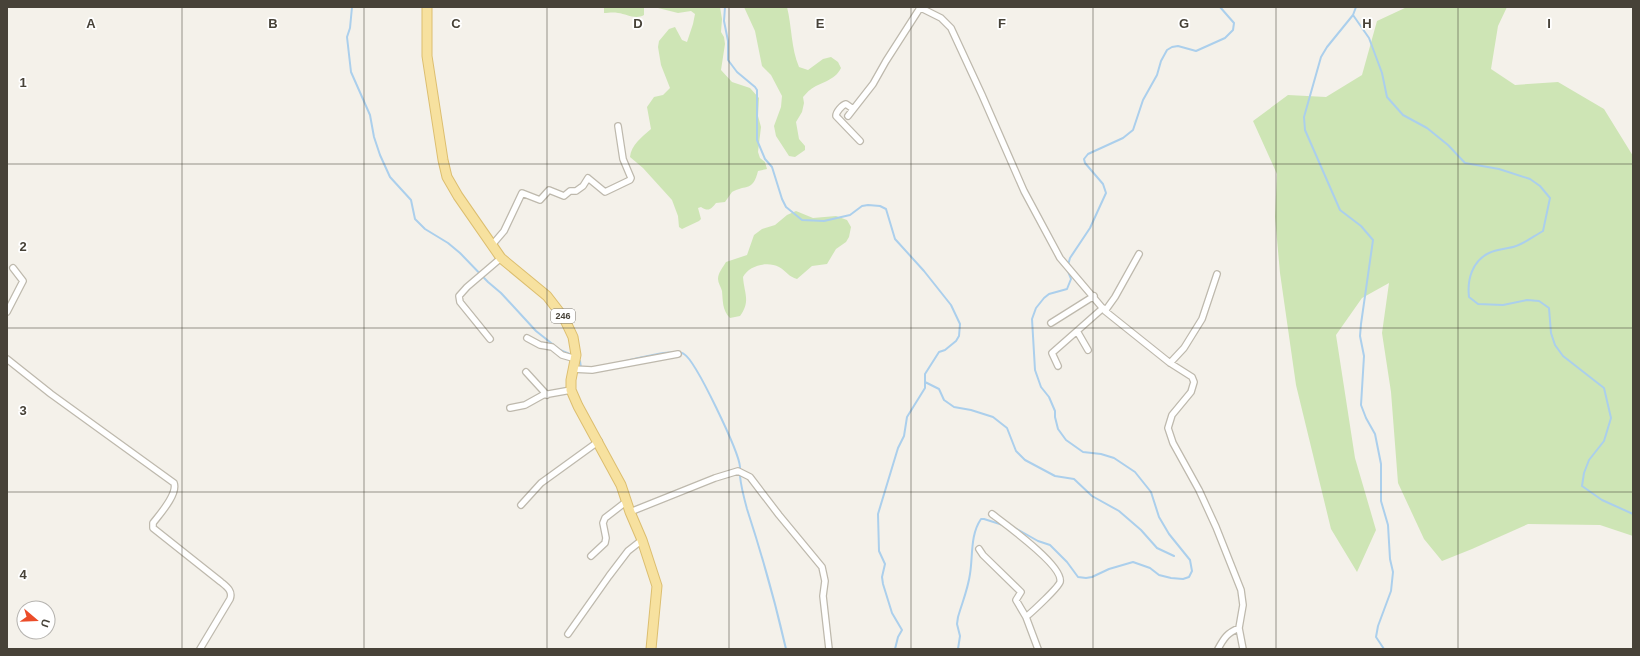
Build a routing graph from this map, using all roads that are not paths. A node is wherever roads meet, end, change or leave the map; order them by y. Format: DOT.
graph roads {
  1 [pos="427,7"];
  2 [pos="919,7"];
  3 [pos="929,9"];
  4 [pos="853,109"];
  5 [pos="848,116"];
  6 [pos="618,126"];
  7 [pos="860,141"];
  8 [pos="492,245"];
  9 [pos="1139,254"];
  10 [pos="501,258"];
  11 [pos="13,268"];
  12 [pos="1217,274"];
  13 [pos="1094,296"];
  14 [pos="1104,309"];
  15 [pos="7,312"];
  16 [pos="1051,323"];
  17 [pos="1077,331"];
  18 [pos="527,338"];
  19 [pos="490,339"];
  20 [pos="1088,350"];
  21 [pos="678,354"];
  22 [pos="7,358"];
  23 [pos="576,359"];
  24 [pos="1170,363"];
  25 [pos="1058,366"];
  26 [pos="573,369"];
  27 [pos="526,372"];
  28 [pos="571,390"];
  29 [pos="547,395"];
  30 [pos="510,408"];
  31 [pos="599,441"];
  32 [pos="627,501"];
  33 [pos="521,505"];
  34 [pos="630,512"];
  35 [pos="992,514"];
  36 [pos="642,540"];
  37 [pos="979,548"];
  38 [pos="591,556"];
  39 [pos="1026,617"];
  40 [pos="1239,628"];
  41 [pos="568,634"];
  42 [pos="200,649"];
  43 [pos="651,649"];
  44 [pos="829,649"];
  45 [pos="1038,649"];
  46 [pos="1218,649"];
  47 [pos="1243,649"];
  1 -- 8 [label="main road, 246"];
  2 -- 3 [label="street"];
  2 -- 4 [label="street"];
  3 -- 13 [label="street"];
  4 -- 5 [label="street"];
  4 -- 7 [label="street"];
  6 -- 8 [label="street"];
  8 -- 10 [label="main road, 246"];
  9 -- 14 [label="street"];
  10 -- 19 [label="street"];
  10 -- 23 [label="main road, 246"];
  11 -- 15 [label="street"];
  12 -- 24 [label="street"];
  13 -- 14 [label="street"];
  13 -- 16 [label="street"];
  14 -- 17 [label="street"];
  14 -- 24 [label="street"];
  17 -- 20 [label="street"];
  17 -- 25 [label="street"];
  18 -- 23 [label="street"];
  21 -- 26 [label="street"];
  22 -- 42 [label="street"];
  23 -- 26 [label="main road, 246"];
  24 -- 40 [label="street"];
  26 -- 28 [label="main road, 246"];
  27 -- 29 [label="street"];
  28 -- 29 [label="street"];
  28 -- 31 [label="main road"];
  29 -- 30 [label="street"];
  31 -- 32 [label="main road"];
  31 -- 33 [label="street"];
  32 -- 34 [label="main road"];
  32 -- 38 [label="street"];
  34 -- 36 [label="main road"];
  34 -- 44 [label="street"];
  35 -- 39 [label="street"];
  36 -- 41 [label="street"];
  36 -- 43 [label="main road"];
  37 -- 39 [label="street"];
  39 -- 45 [label="street"];
  40 -- 46 [label="street"];
  40 -- 47 [label="street"];
}
